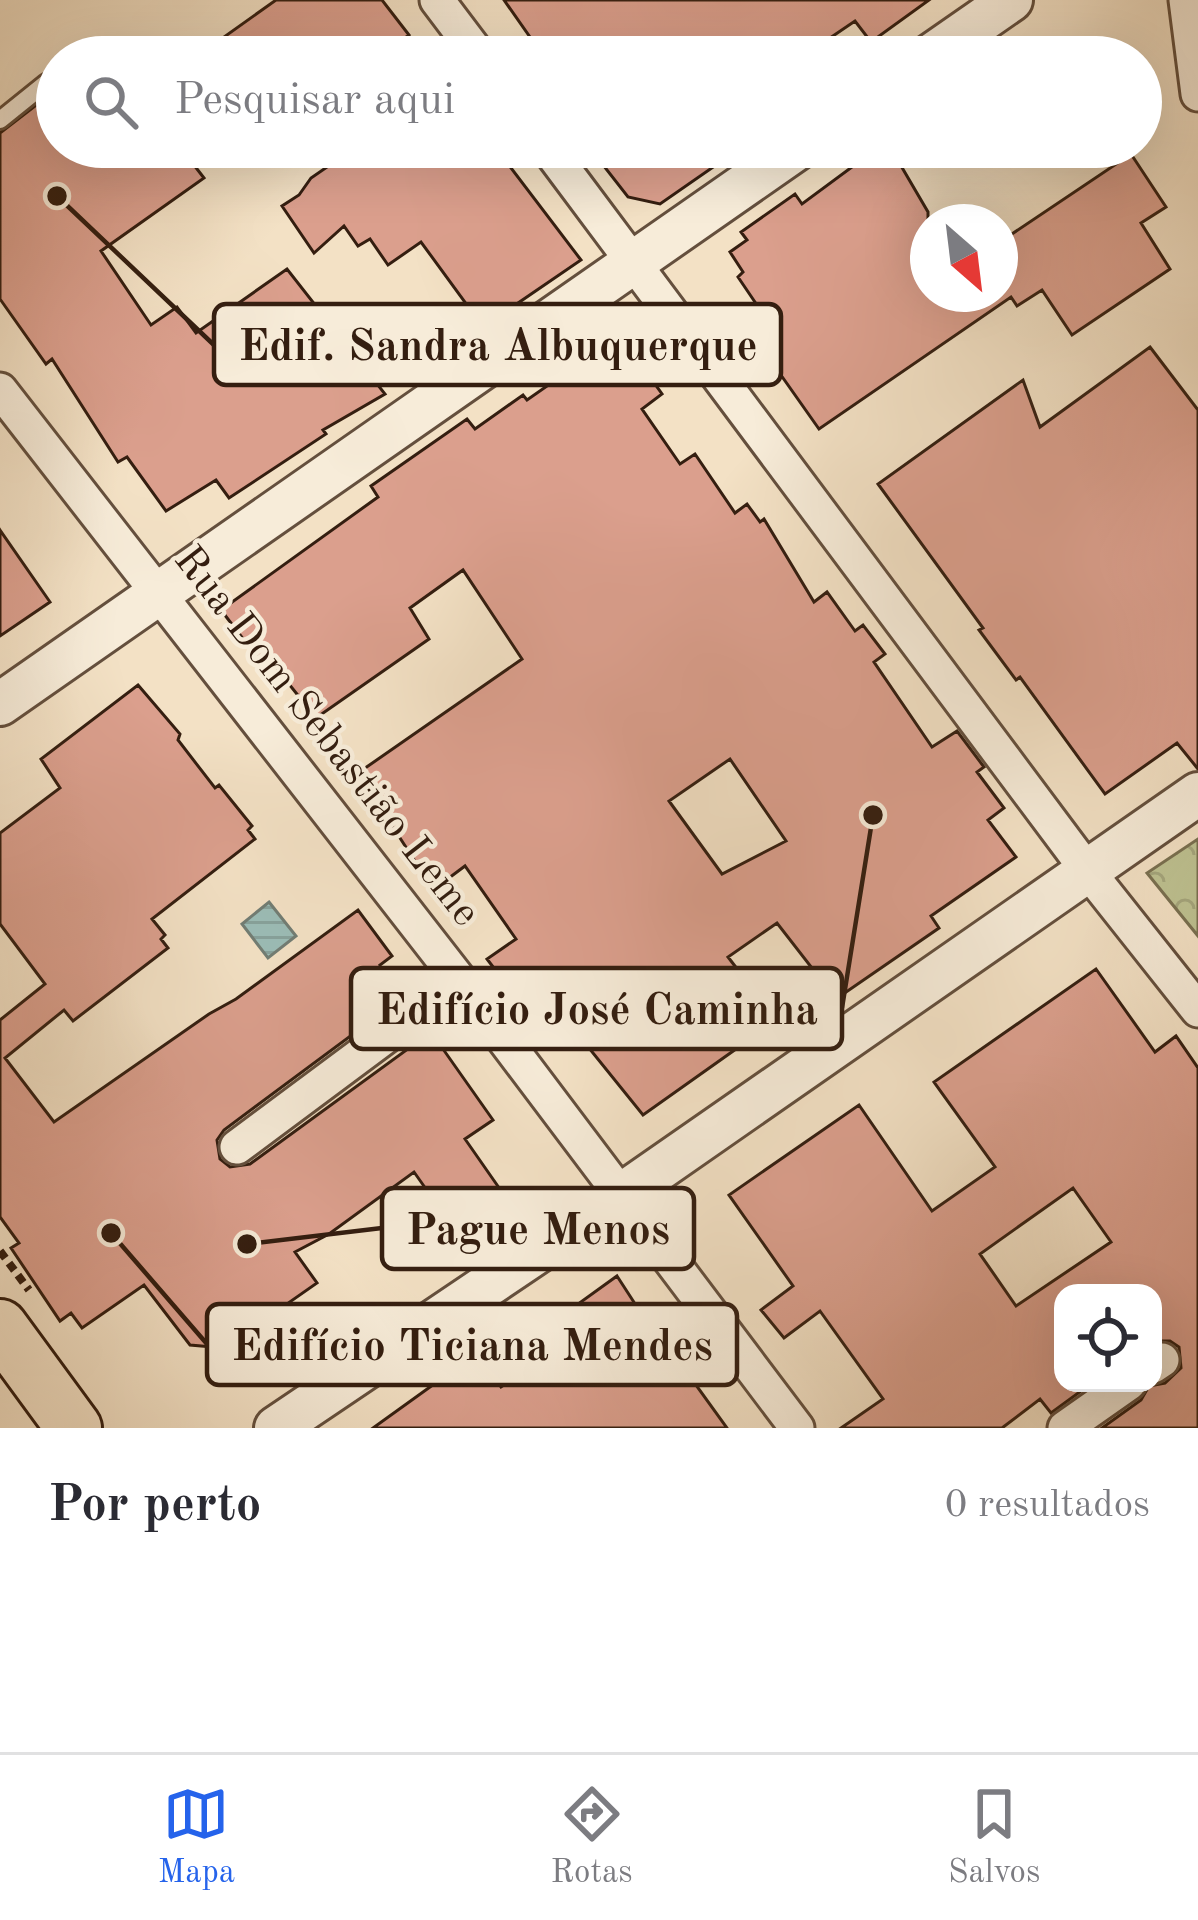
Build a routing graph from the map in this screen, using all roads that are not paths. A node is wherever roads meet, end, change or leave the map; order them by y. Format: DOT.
graph roads {
  1 [pos="437,0"];
  2 [pos="1011,0"];
  3 [pos="1186,0"];
  4 [pos="464,36"];
  5 [pos="959,36"];
  6 [pos="36,91"];
  7 [pos="1198,94"];
  8 [pos="0,119"];
  9 [pos="563,168"];
  10 [pos="769,168"];
  11 [pos="633,262"];
  12 [pos="0,390"];
  13 [pos="158,597"];
  14 [pos="0,704"];
  15 [pos="1198,794"];
  16 [pos="1087,870"];
  17 [pos="460,981"];
  18 [pos="1198,1010"];
  19 [pos="238,1147"];
  20 [pos="620,1196"];
  21 [pos="0,1328"];
  22 [pos="1116,1392"];
  23 [pos="74,1428"];
  24 [pos="276,1428"];
  25 [pos="796,1428"];
  26 [pos="1065,1428"];
  1 -- 4 [label="street"];
  2 -- 5 [label="street"];
  3 -- 7 [label="street"];
  6 -- 8 [label="lane"];
  9 -- 11 [label="street"];
  10 -- 11 [label="street"];
  11 -- 13 [label="street"];
  11 -- 16 [label="street"];
  12 -- 13 [label="street, Rua Dom Sebastião Leme"];
  13 -- 14 [label="street"];
  13 -- 17 [label="street, Rua Dom Sebastião Leme"];
  15 -- 16 [label="street"];
  16 -- 18 [label="street"];
  16 -- 20 [label="street"];
  17 -- 19 [label="street"];
  17 -- 20 [label="street, Rua Dom Sebastião Leme"];
  20 -- 24 [label="street"];
  20 -- 25 [label="street, Rua Dom Sebastião Leme"];
  21 -- 23 [label="main road"];
  22 -- 26 [label="street"];
}
